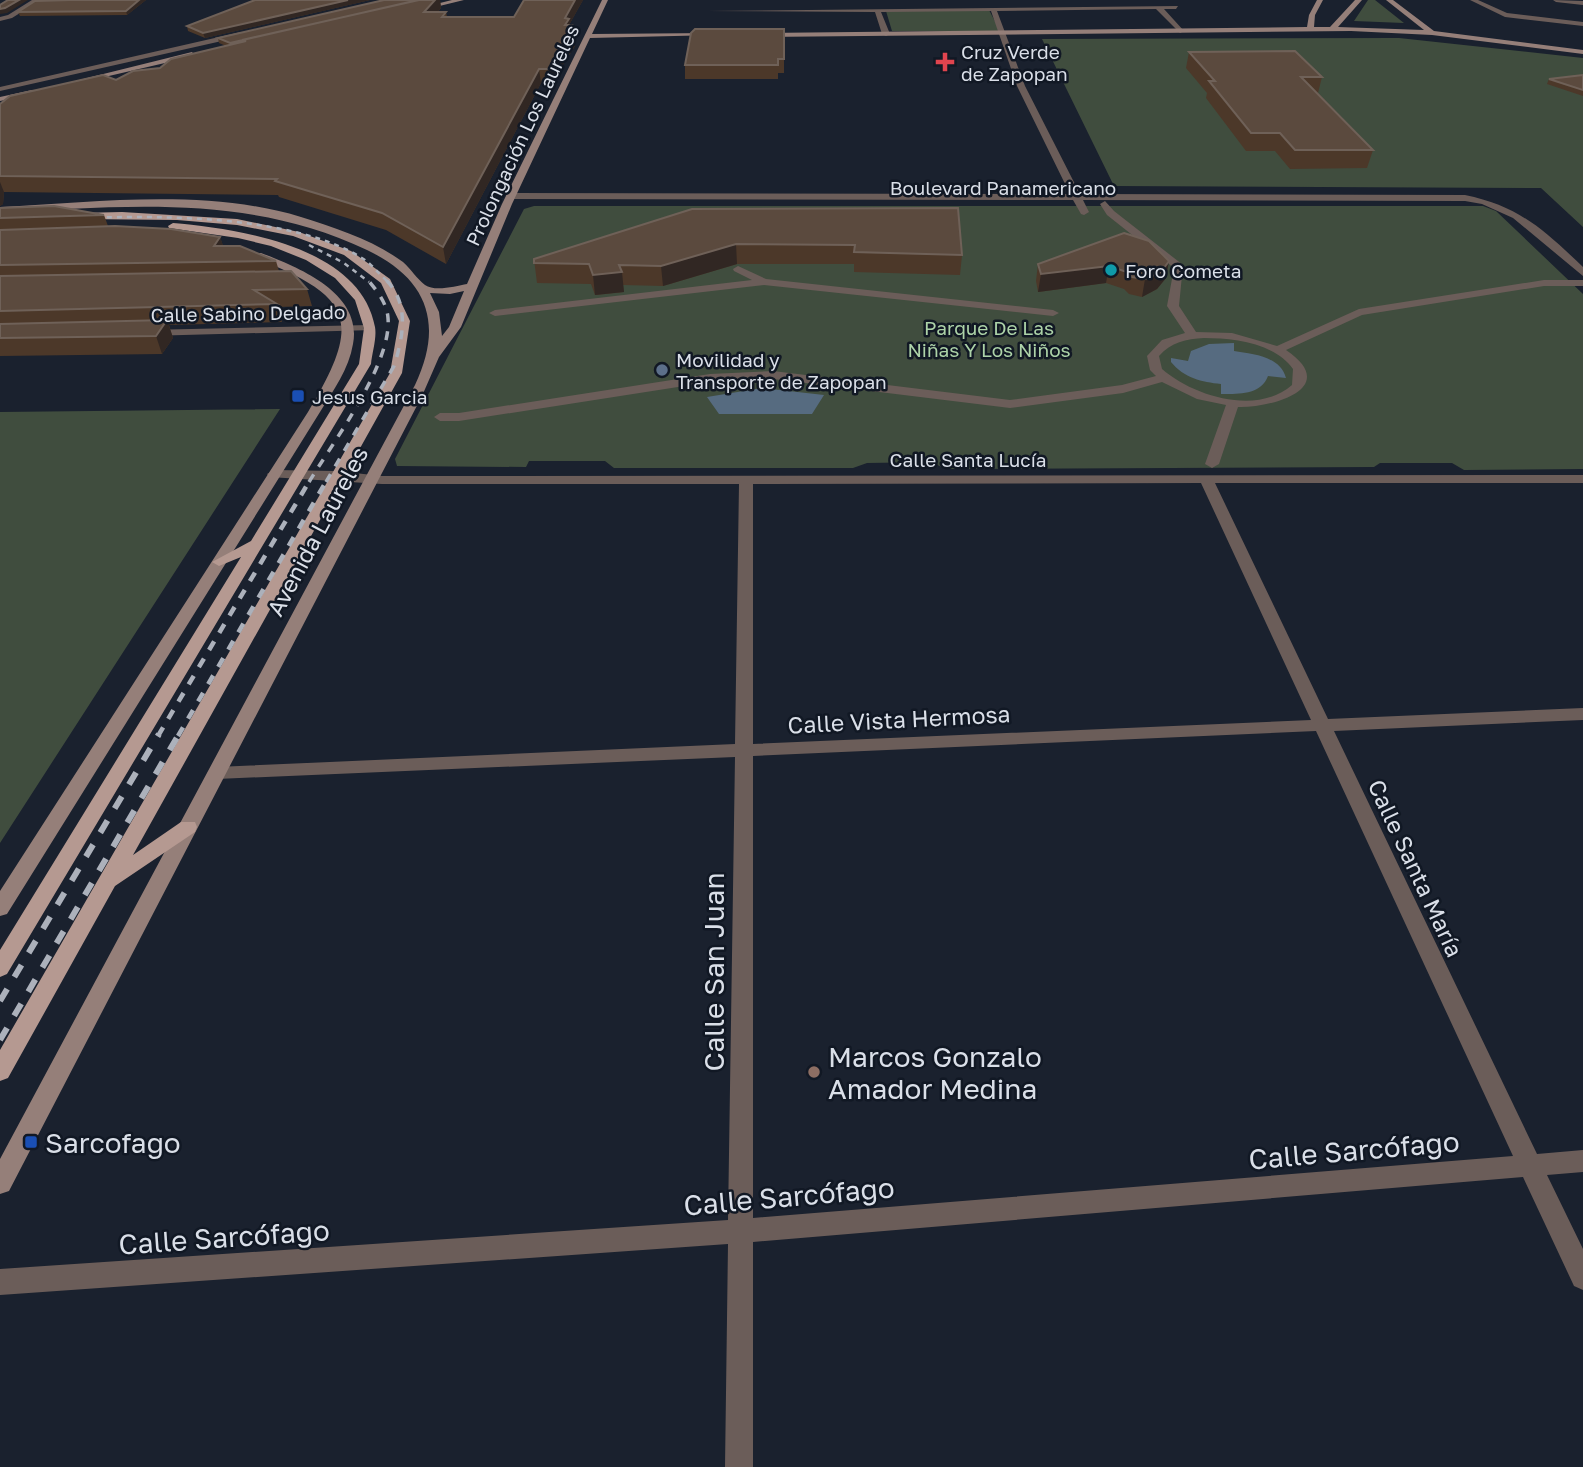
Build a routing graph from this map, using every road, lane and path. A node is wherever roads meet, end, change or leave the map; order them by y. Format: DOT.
graph roads {
  1 [pos="99,0"];
  2 [pos="112,0"];
  3 [pos="427,0"];
  4 [pos="461,0"];
  5 [pos="605,0"];
  6 [pos="1320,0"];
  7 [pos="1359,0"];
  8 [pos="1389,0"];
  9 [pos="1473,0"];
  10 [pos="1556,0"];
  11 [pos="1583,4"];
  12 [pos="91,6"];
  13 [pos="1158,7"];
  14 [pos="1176,7"];
  15 [pos="993,8"];
  16 [pos="877,9"];
  17 [pos="0,19"];
  18 [pos="1546,20"];
  19 [pos="1583,24"];
  20 [pos="1310,29"];
  21 [pos="1332,29"];
  22 [pos="1180,31"];
  23 [pos="245,33"];
  24 [pos="1002,33"];
  25 [pos="1432,33"];
  26 [pos="886,34"];
  27 [pos="707,35"];
  28 [pos="720,35"];
  29 [pos="748,35"];
  30 [pos="587,36"];
  31 [pos="204,43"];
  32 [pos="243,43"];
  33 [pos="220,48"];
  34 [pos="1583,52"];
  35 [pos="202,60"];
  36 [pos="14,86"];
  37 [pos="81,88"];
  38 [pos="0,89"];
  39 [pos="28,93"];
  40 [pos="40,97"];
  41 [pos="0,99"];
  42 [pos="0,106"];
  43 [pos="509,200"];
  44 [pos="1105,204"];
  45 [pos="1080,205"];
  46 [pos="1498,205"];
  47 [pos="0,210"];
  48 [pos="0,220"];
  49 [pos="75,227"];
  50 [pos="246,252"];
  51 [pos="738,269"];
  52 [pos="1583,272"];
  53 [pos="290,282"];
  54 [pos="316,282"];
  55 [pos="1583,283"];
  56 [pos="769,285"];
  57 [pos="471,286"];
  58 [pos="423,289"];
  59 [pos="495,313"];
  60 [pos="1053,313"];
  61 [pos="350,328"];
  62 [pos="370,328"];
  63 [pos="138,333"];
  64 [pos="1193,336"];
  65 [pos="1277,350"];
  66 [pos="434,357"];
  67 [pos="1163,378"];
  68 [pos="1233,402"];
  69 [pos="440,417"];
  70 [pos="1209,471"];
  71 [pos="274,474"];
  72 [pos="296,477"];
  73 [pos="341,478"];
  74 [pos="372,478"];
  75 [pos="746,478"];
  76 [pos="1583,479"];
  77 [pos="255,544"];
  78 [pos="219,562"];
  79 [pos="1583,714"];
  80 [pos="1321,725"];
  81 [pos="743,750"];
  82 [pos="217,773"];
  83 [pos="188,827"];
  84 [pos="107,882"];
  85 [pos="0,908"];
  86 [pos="0,968"];
  87 [pos="0,1071"];
  88 [pos="1583,1161"];
  89 [pos="1530,1166"];
  90 [pos="0,1183"];
  91 [pos="739,1231"];
  92 [pos="1583,1277"];
  93 [pos="0,1282"];
  94 [pos="739,1467"];
  1 -- 2 [label="street"];
  1 -- 12 [label="street"];
  1 -- 17 [label="street"];
  3 -- 4 [label="street"];
  5 -- 30 [label="street, Prolongación Los Laureles"];
  6 -- 20 [label="street"];
  7 -- 21 [label="street"];
  8 -- 25 [label="street"];
  9 -- 18 [label="street"];
  10 -- 11 [label="street"];
  10 -- 18 [label="street"];
  13 -- 14 [label="street"];
  13 -- 15 [label="street"];
  13 -- 22 [label="street"];
  15 -- 16 [label="street"];
  15 -- 24 [label="street"];
  16 -- 26 [label="street"];
  16 -- 27 [label="street"];
  18 -- 19 [label="street"];
  20 -- 21 [label="street"];
  20 -- 22 [label="street"];
  21 -- 25 [label="street"];
  22 -- 24 [label="street"];
  23 -- 31 [label="street"];
  24 -- 26 [label="street"];
  24 -- 45 [label="street"];
  25 -- 34 [label="street"];
  26 -- 29 [label="street"];
  27 -- 28 [label="street"];
  27 -- 30 [label="street"];
  30 -- 43 [label="street, Prolongación Los Laureles"];
  31 -- 33 [label="street"];
  31 -- 36 [label="street"];
  32 -- 33 [label="street"];
  33 -- 39 [label="street"];
  35 -- 37 [label="street"];
  36 -- 38 [label="street"];
  36 -- 39 [label="street"];
  39 -- 41 [label="street"];
  40 -- 42 [label="street"];
  43 -- 45 [label="street, Boulevard Panamericano"];
  43 -- 57 [label="street, Prolongación Los Laureles"];
  44 -- 45 [label="street, Boulevard Panamericano"];
  44 -- 46 [label="street, Boulevard Panamericano"];
  44 -- 64 [label="street"];
  45 -- 46 [label="street, Boulevard Panamericano"];
  46 -- 52 [label="street, Boulevard Panamericano"];
  47 -- 58 [label="street, Avenida Laureles"];
  48 -- 73 [label="main road, Avenida Laureles"];
  49 -- 62 [label="main road, Avenida Laureles"];
  50 -- 54 [label="street"];
  51 -- 56 [label="street"];
  53 -- 54 [label="street"];
  54 -- 61 [label="street"];
  55 -- 65 [label="street"];
  56 -- 59 [label="street"];
  56 -- 60 [label="street"];
  57 -- 58 [label="street"];
  57 -- 66 [label="street, Prolongación Los Laureles"];
  58 -- 66 [label="street, Avenida Laureles"];
  61 -- 62 [label="street, Calle Sabino Delgado"];
  61 -- 63 [label="street, Calle Sabino Delgado"];
  61 -- 71 [label="street"];
  62 -- 72 [label="main road, Avenida Laureles"];
  64 -- 65 [label="street"];
  64 -- 67 [label="street"];
  65 -- 68 [label="street"];
  66 -- 74 [label="street, Avenida Laureles"];
  67 -- 68 [label="street"];
  67 -- 69 [label="street"];
  68 -- 70 [label="street"];
  70 -- 75 [label="street, Calle Santa Lucía"];
  70 -- 76 [label="street, Calle Santa Lucía"];
  70 -- 80 [label="street, Calle Santa María"];
  71 -- 72 [label="street, Calle Santa Lucía"];
  71 -- 78 [label="street"];
  72 -- 73 [label="street, Calle Santa Lucía"];
  72 -- 77 [label="main road, Avenida Laureles"];
  73 -- 74 [label="street, Calle Santa Lucía"];
  73 -- 84 [label="main road, Avenida Laureles"];
  74 -- 75 [label="street, Calle Santa Lucía"];
  74 -- 82 [label="street, Avenida Laureles"];
  75 -- 81 [label="street, Calle San Juan"];
  77 -- 78 [label="main road"];
  77 -- 86 [label="main road, Avenida Laureles"];
  78 -- 85 [label="street"];
  79 -- 80 [label="street, Calle Vista Hermosa"];
  80 -- 81 [label="street, Calle Vista Hermosa"];
  80 -- 89 [label="street, Calle Santa María"];
  81 -- 82 [label="street, Calle Vista Hermosa"];
  81 -- 91 [label="street, Calle San Juan"];
  82 -- 83 [label="street, Avenida Laureles"];
  83 -- 84 [label="main road"];
  83 -- 90 [label="street, Avenida Laureles"];
  84 -- 87 [label="main road, Avenida Laureles"];
  88 -- 89 [label="street, Calle Sarcófago"];
  89 -- 91 [label="street, Calle Sarcófago"];
  89 -- 92 [label="street, Calle Santa María"];
  91 -- 93 [label="street, Calle Sarcófago"];
  91 -- 94 [label="street, Calle San Juan"];
}
